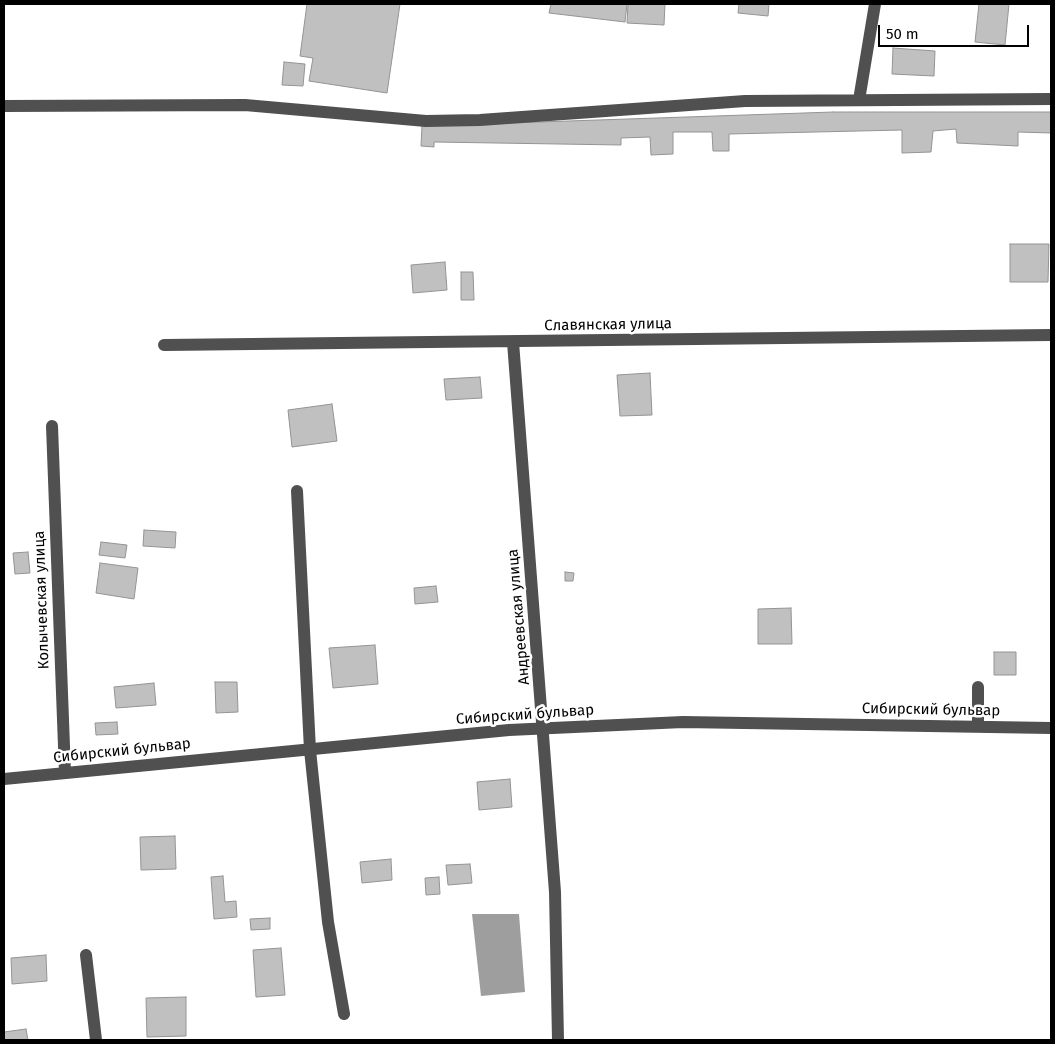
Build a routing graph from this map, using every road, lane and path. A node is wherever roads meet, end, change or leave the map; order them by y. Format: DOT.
graph roads {
  1 [pos="875,4"];
  2 [pos="1051,99"];
  3 [pos="859,100"];
  4 [pos="4,106"];
  5 [pos="1051,336"];
  6 [pos="513,342"];
  7 [pos="164,345"];
  8 [pos="52,426"];
  9 [pos="297,491"];
  10 [pos="978,687"];
  11 [pos="978,727"];
  12 [pos="1051,728"];
  13 [pos="544,729"];
  14 [pos="310,750"];
  15 [pos="65,773"];
  16 [pos="4,779"];
  17 [pos="86,955"];
  18 [pos="344,1014"];
  19 [pos="96,1040"];
  20 [pos="558,1040"];
  1 -- 3 [label="street"];
  2 -- 3 [label="street"];
  3 -- 4 [label="street"];
  5 -- 6 [label="street, Славянская улица"];
  6 -- 7 [label="street, Славянская улица"];
  6 -- 13 [label="street, Андреевская улица"];
  8 -- 15 [label="street, Колычевская улица"];
  9 -- 14 [label="street"];
  10 -- 11 [label="street"];
  11 -- 12 [label="street, Сибирский бульвар"];
  11 -- 13 [label="street, Сибирский бульвар"];
  13 -- 14 [label="street, Сибирский бульвар"];
  13 -- 20 [label="street, Андреевская улица"];
  14 -- 15 [label="street, Сибирский бульвар"];
  14 -- 18 [label="street"];
  15 -- 16 [label="street, Сибирский бульвар"];
  17 -- 19 [label="street"];
}
